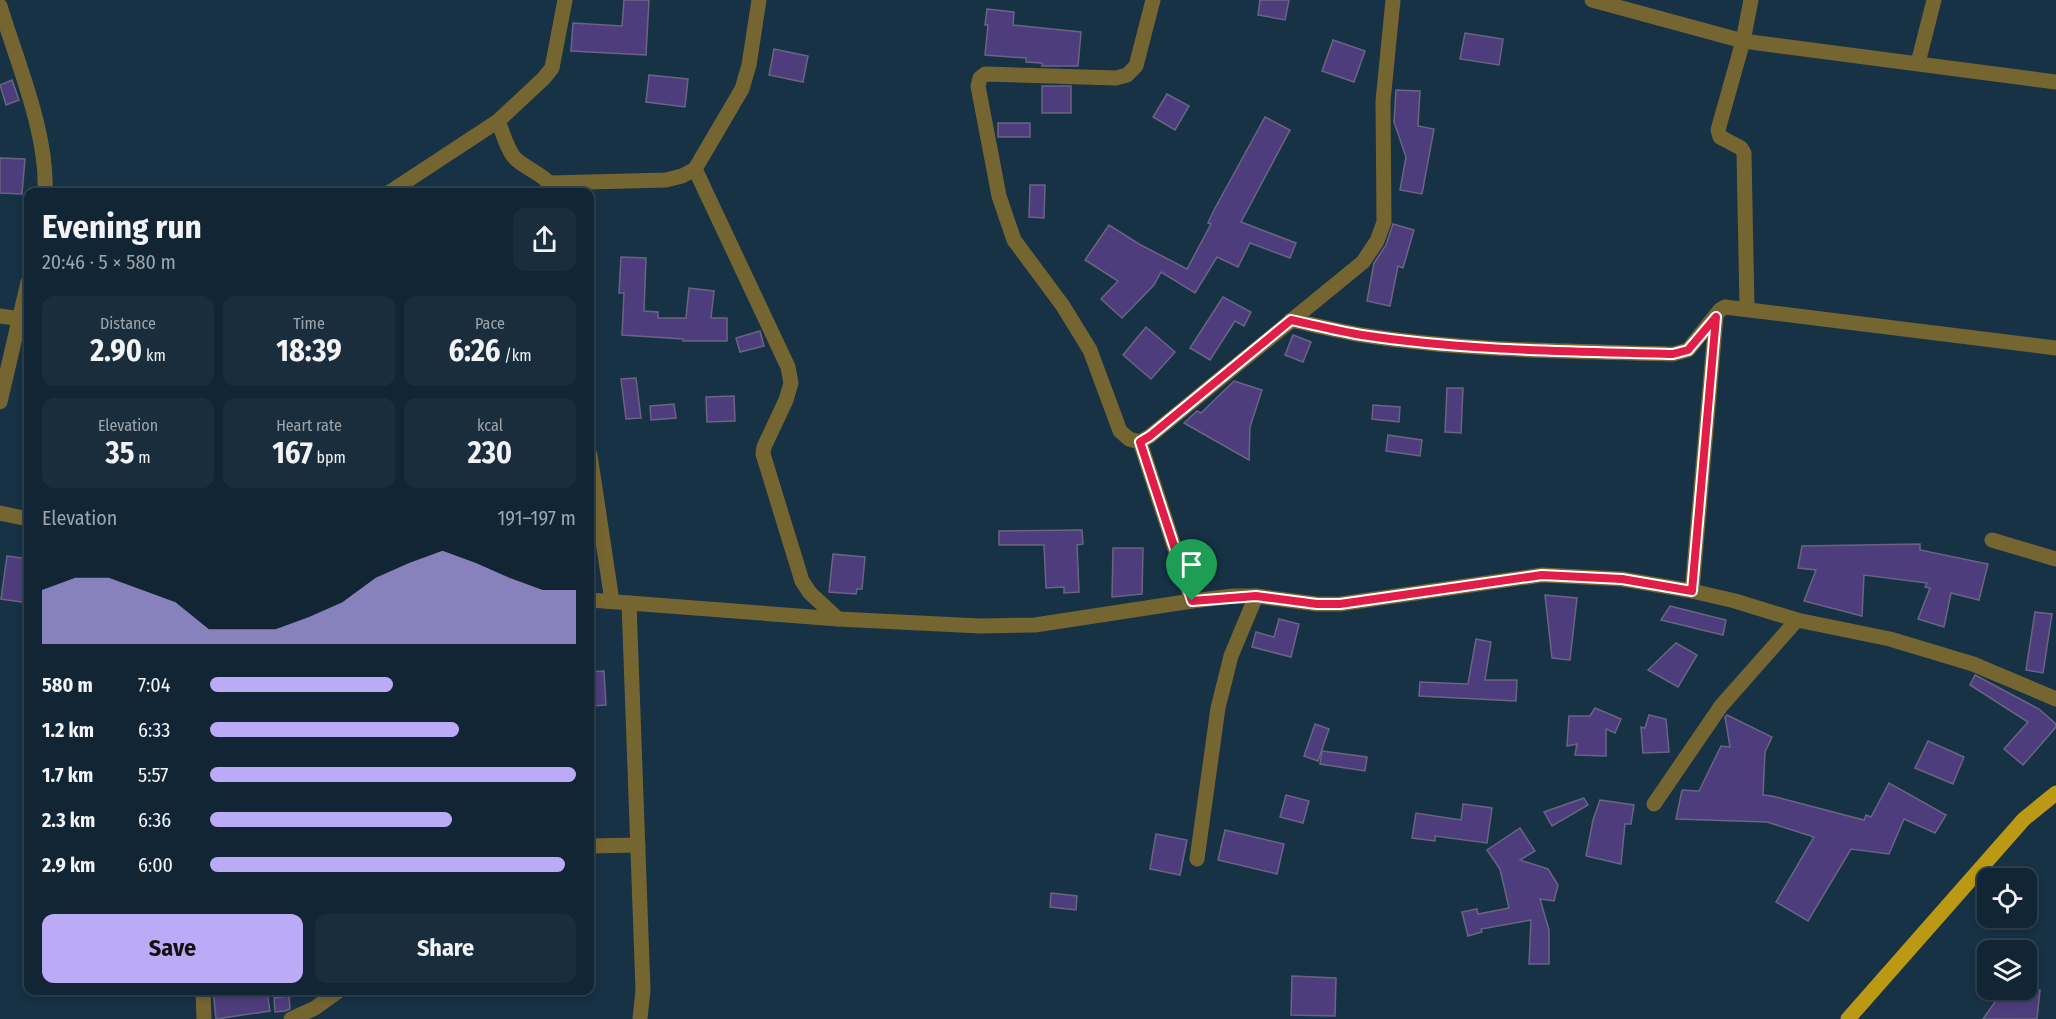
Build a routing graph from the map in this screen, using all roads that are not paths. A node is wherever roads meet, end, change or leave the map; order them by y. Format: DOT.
graph roads {
  1 [pos="565,0"];
  2 [pos="759,0"];
  3 [pos="1153,0"];
  4 [pos="1394,0"];
  5 [pos="1596,0"];
  6 [pos="1751,0"];
  7 [pos="1934,0"];
  8 [pos="0,6"];
  9 [pos="1743,41"];
  10 [pos="1918,63"];
  11 [pos="2056,82"];
  12 [pos="498,121"];
  13 [pos="695,169"];
  14 [pos="553,187"];
  15 [pos="45,188"];
  16 [pos="396,188"];
  17 [pos="1747,308"];
  18 [pos="0,316"];
  19 [pos="1716,317"];
  20 [pos="24,320"];
  21 [pos="1291,320"];
  22 [pos="2056,348"];
  23 [pos="0,402"];
  24 [pos="1140,442"];
  25 [pos="594,482"];
  26 [pos="0,513"];
  27 [pos="24,518"];
  28 [pos="1992,540"];
  29 [pos="2056,559"];
  30 [pos="1692,591"];
  31 [pos="1256,596"];
  32 [pos="594,600"];
  33 [pos="612,601"];
  34 [pos="1192,601"];
  35 [pos="629,603"];
  36 [pos="838,619"];
  37 [pos="1797,620"];
  38 [pos="2056,699"];
  39 [pos="2056,793"];
  40 [pos="1654,804"];
  41 [pos="638,845"];
  42 [pos="594,846"];
  43 [pos="1197,859"];
  44 [pos="203,995"];
  45 [pos="333,995"];
  46 [pos="204,1019"];
  47 [pos="291,1019"];
  48 [pos="640,1019"];
  49 [pos="1848,1019"];
  1 -- 12 [label="street"];
  2 -- 13 [label="street"];
  3 -- 24 [label="street"];
  4 -- 21 [label="street"];
  5 -- 9 [label="street"];
  6 -- 9 [label="street"];
  7 -- 10 [label="street"];
  8 -- 15 [label="street"];
  9 -- 10 [label="street"];
  9 -- 17 [label="street"];
  10 -- 11 [label="street"];
  12 -- 14 [label="street"];
  12 -- 16 [label="street"];
  13 -- 14 [label="street"];
  13 -- 36 [label="street"];
  17 -- 19 [label="street"];
  17 -- 22 [label="street"];
  18 -- 20 [label="street"];
  19 -- 21 [label="street"];
  19 -- 30 [label="street"];
  20 -- 23 [label="street"];
  21 -- 24 [label="street"];
  24 -- 34 [label="street"];
  25 -- 33 [label="street"];
  26 -- 27 [label="street"];
  28 -- 29 [label="street"];
  30 -- 31 [label="street"];
  30 -- 37 [label="street"];
  31 -- 34 [label="street"];
  31 -- 43 [label="street"];
  32 -- 33 [label="street"];
  33 -- 35 [label="street"];
  34 -- 36 [label="street"];
  35 -- 36 [label="street"];
  35 -- 41 [label="street"];
  37 -- 38 [label="street"];
  37 -- 40 [label="street"];
  39 -- 49 [label="main road"];
  41 -- 42 [label="street"];
  41 -- 48 [label="street"];
  44 -- 46 [label="street"];
  45 -- 47 [label="street"];
}
